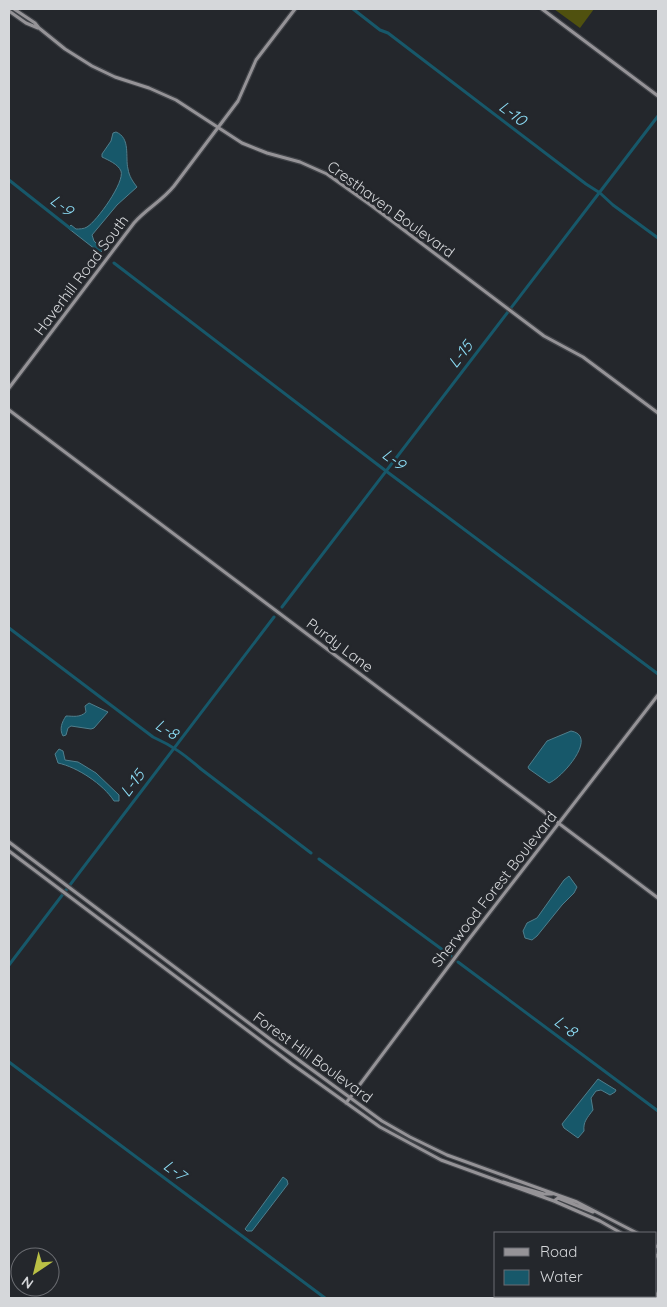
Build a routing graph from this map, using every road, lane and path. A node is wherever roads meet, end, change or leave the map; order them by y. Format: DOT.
graph roads {
  1 [pos="14,9"];
  2 [pos="295,9"];
  3 [pos="542,9"];
  4 [pos="9,10"];
  5 [pos="39,28"];
  6 [pos="658,96"];
  7 [pos="218,128"];
  8 [pos="9,388"];
  9 [pos="9,410"];
  10 [pos="658,413"];
  11 [pos="658,695"];
  12 [pos="559,823"];
  13 [pos="9,842"];
  14 [pos="9,851"];
  15 [pos="658,898"];
  16 [pos="350,1098"];
  17 [pos="346,1103"];
  18 [pos="500,1182"];
  19 [pos="555,1194"];
  20 [pos="554,1201"];
  21 [pos="603,1215"];
  22 [pos="619,1232"];
  23 [pos="635,1232"];
  1 -- 5 [label="street, Cresthaven Boulevard"];
  2 -- 7 [label="street, Haverhill Road South"];
  3 -- 6 [label="street"];
  4 -- 5 [label="street, Cresthaven Boulevard"];
  5 -- 7 [label="street, Cresthaven Boulevard"];
  7 -- 8 [label="street, Haverhill Road South"];
  7 -- 10 [label="street, Cresthaven Boulevard"];
  9 -- 12 [label="street, Purdy Lane"];
  11 -- 12 [label="street, Sherwood Forest Boulevard"];
  12 -- 15 [label="street, Purdy Lane"];
  12 -- 16 [label="street, Sherwood Forest Boulevard"];
  13 -- 16 [label="street, Forest Hill Boulevard"];
  14 -- 17 [label="street, Forest Hill Boulevard"];
  16 -- 17 [label="street, Sherwood Forest Boulevard"];
  16 -- 19 [label="street, Forest Hill Boulevard"];
  17 -- 18 [label="street, Forest Hill Boulevard"];
  18 -- 19 [label="street"];
  18 -- 20 [label="street, Forest Hill Boulevard"];
  19 -- 21 [label="street, Forest Hill Boulevard"];
  20 -- 21 [label="street"];
  20 -- 22 [label="street, Forest Hill Boulevard"];
  21 -- 23 [label="street, Forest Hill Boulevard"];
}
